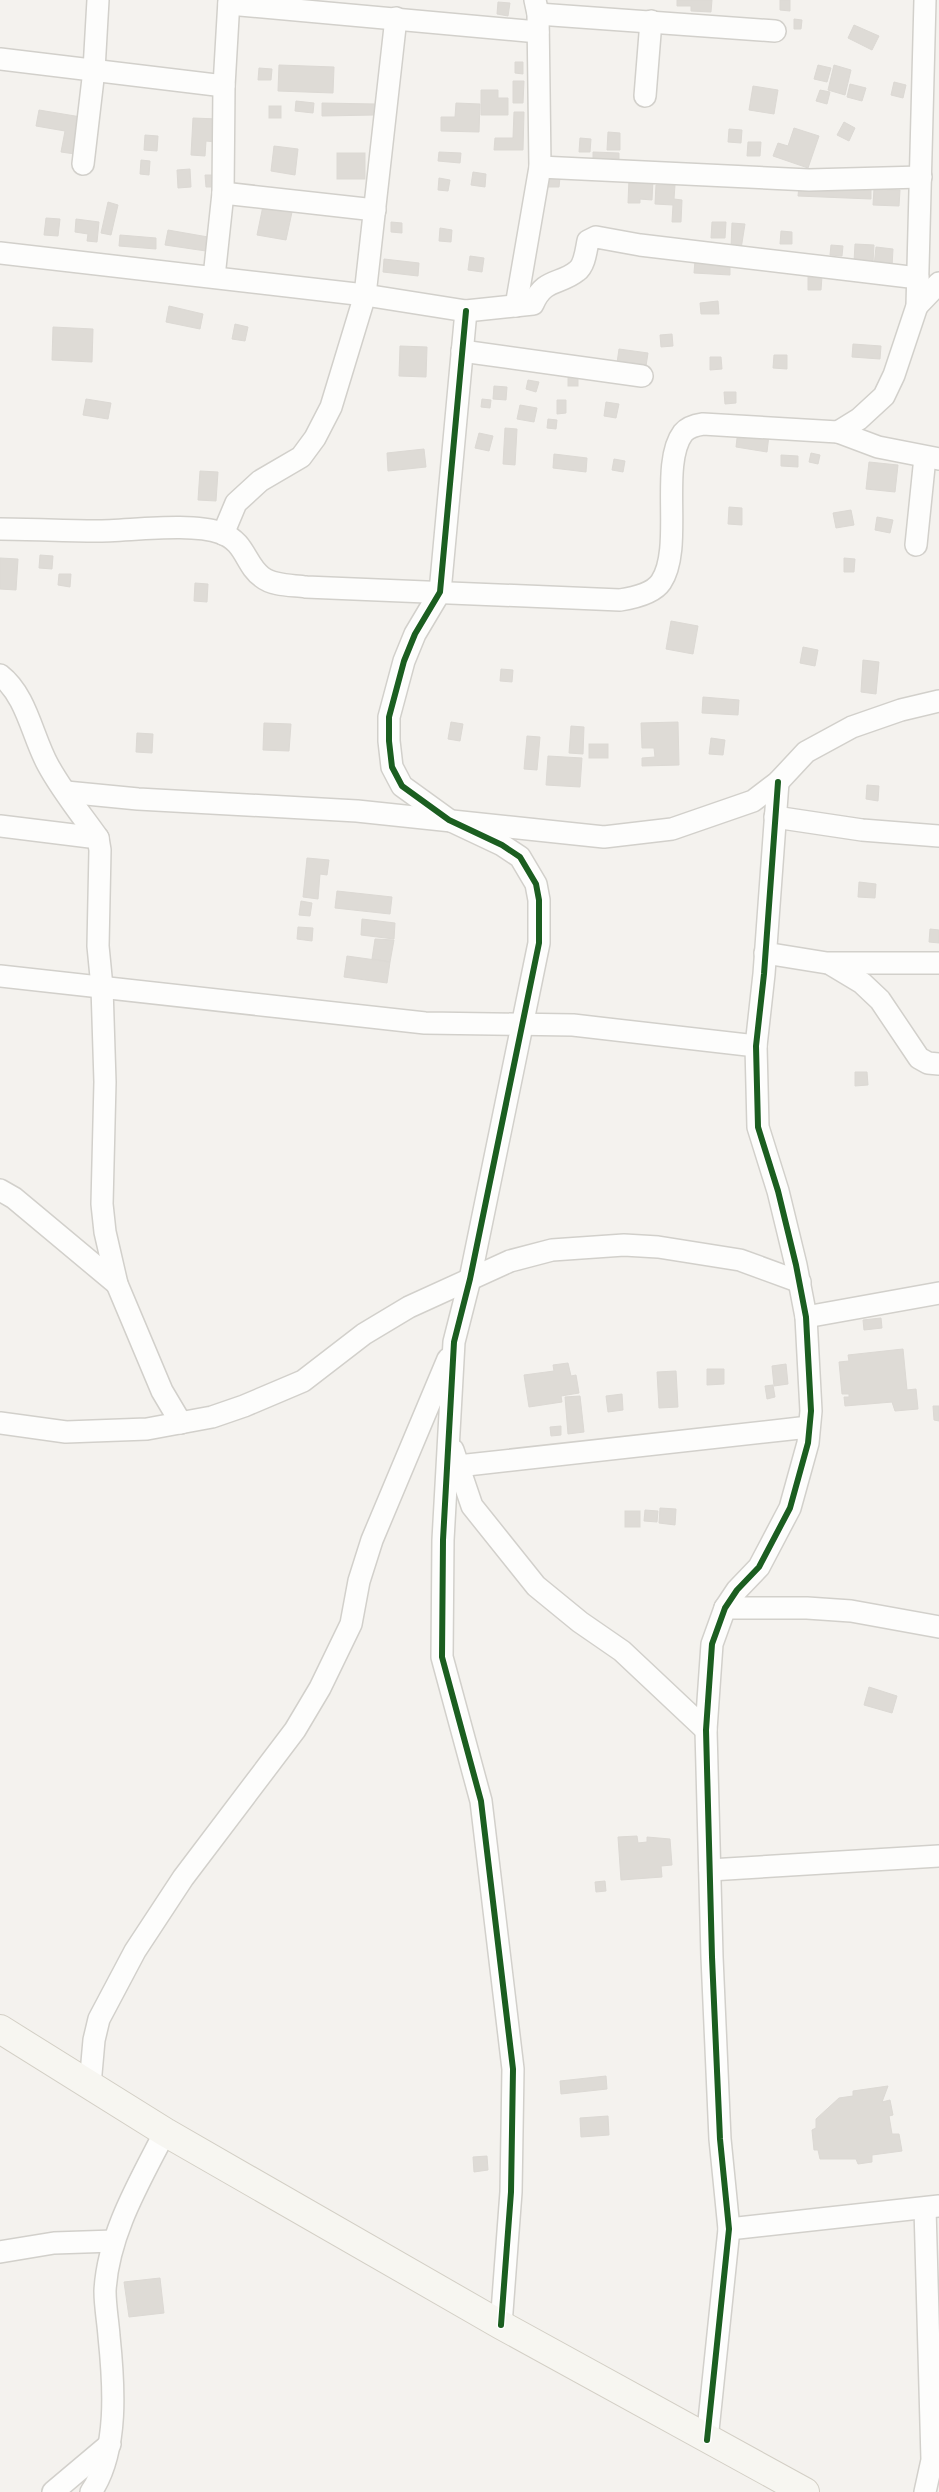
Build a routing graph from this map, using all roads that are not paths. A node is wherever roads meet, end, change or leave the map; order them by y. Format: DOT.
graph roads {
  1 [pos="98,0"];
  2 [pos="925,0"];
  3 [pos="229,2"];
  4 [pos="537,15"];
  5 [pos="396,18"];
  6 [pos="651,21"];
  7 [pos="775,31"];
  8 [pos="0,59"];
  9 [pos="94,70"];
  10 [pos="224,86"];
  11 [pos="645,96"];
  12 [pos="83,164"];
  13 [pos="540,167"];
  14 [pos="921,177"];
  15 [pos="223,194"];
  16 [pos="375,210"];
  17 [pos="0,253"];
  18 [pos="214,277"];
  19 [pos="918,278"];
  20 [pos="939,283"];
  21 [pos="365,294"];
  22 [pos="516,306"];
  23 [pos="917,306"];
  24 [pos="466,311"];
  25 [pos="462,351"];
  26 [pos="642,376"];
  27 [pos="838,432"];
  28 [pos="932,458"];
  29 [pos="0,528"];
  30 [pos="223,534"];
  31 [pos="916,545"];
  32 [pos="440,592"];
  33 [pos="0,675"];
  34 [pos="939,701"];
  35 [pos="901,710"];
  36 [pos="939,717"];
  37 [pos="778,782"];
  38 [pos="66,792"];
  39 [pos="775,817"];
  40 [pos="449,820"];
  41 [pos="0,826"];
  42 [pos="939,836"];
  43 [pos="98,838"];
  44 [pos="765,954"];
  45 [pos="828,963"];
  46 [pos="939,963"];
  47 [pos="0,976"];
  48 [pos="102,987"];
  49 [pos="522,1024"];
  50 [pos="756,1046"];
  51 [pos="939,1064"];
  52 [pos="0,1190"];
  53 [pos="470,1279"];
  54 [pos="800,1282"];
  55 [pos="117,1284"];
  56 [pos="939,1292"];
  57 [pos="806,1317"];
  58 [pos="454,1342"];
  59 [pos="0,1423"];
  60 [pos="181,1423"];
  61 [pos="810,1426"];
  62 [pos="449,1440"];
  63 [pos="458,1466"];
  64 [pos="725,1608"];
  65 [pos="939,1628"];
  66 [pos="706,1730"];
  67 [pos="939,1856"];
  68 [pos="710,1870"];
  69 [pos="0,2029"];
  70 [pos="90,2085"];
  71 [pos="165,2132"];
  72 [pos="932,2207"];
  73 [pos="729,2229"];
  74 [pos="114,2241"];
  75 [pos="0,2252"];
  76 [pos="501,2325"];
  77 [pos="707,2440"];
  78 [pos="110,2444"];
  79 [pos="53,2492"];
  80 [pos="91,2492"];
  81 [pos="805,2492"];
  82 [pos="925,2492"];
  1 -- 9 [label="street"];
  2 -- 14 [label="street"];
  3 -- 5 [label="street"];
  3 -- 10 [label="street"];
  4 -- 5 [label="street"];
  4 -- 6 [label="street"];
  4 -- 13 [label="street"];
  5 -- 16 [label="street"];
  6 -- 7 [label="street"];
  6 -- 11 [label="street"];
  8 -- 9 [label="street"];
  9 -- 10 [label="street"];
  9 -- 12 [label="street"];
  10 -- 15 [label="street"];
  13 -- 14 [label="street"];
  13 -- 22 [label="street"];
  14 -- 19 [label="street"];
  15 -- 16 [label="street"];
  15 -- 18 [label="street"];
  16 -- 21 [label="street"];
  17 -- 18 [label="street"];
  18 -- 21 [label="street"];
  19 -- 22 [label="street"];
  19 -- 23 [label="street"];
  20 -- 23 [label="street"];
  21 -- 24 [label="street"];
  21 -- 30 [label="street"];
  22 -- 24 [label="street"];
  23 -- 27 [label="street"];
  24 -- 25 [label="street"];
  25 -- 26 [label="street"];
  25 -- 32 [label="street"];
  27 -- 28 [label="street"];
  27 -- 32 [label="street"];
  28 -- 31 [label="street"];
  29 -- 30 [label="street"];
  30 -- 32 [label="street"];
  32 -- 40 [label="street"];
  33 -- 38 [label="street"];
  34 -- 35 [label="street"];
  35 -- 36 [label="street"];
  35 -- 37 [label="street"];
  37 -- 39 [label="street"];
  37 -- 40 [label="street"];
  38 -- 40 [label="street"];
  38 -- 43 [label="street"];
  39 -- 42 [label="street"];
  39 -- 44 [label="street"];
  40 -- 49 [label="street"];
  41 -- 43 [label="street"];
  43 -- 48 [label="street"];
  44 -- 45 [label="street"];
  44 -- 50 [label="street"];
  45 -- 46 [label="street"];
  45 -- 51 [label="street"];
  47 -- 48 [label="street"];
  48 -- 49 [label="street"];
  48 -- 55 [label="street"];
  49 -- 50 [label="street"];
  49 -- 53 [label="street"];
  50 -- 54 [label="street"];
  52 -- 55 [label="street"];
  53 -- 54 [label="street"];
  53 -- 58 [label="street"];
  53 -- 60 [label="street"];
  54 -- 57 [label="street"];
  55 -- 60 [label="street"];
  56 -- 57 [label="street"];
  57 -- 61 [label="street"];
  58 -- 62 [label="street"];
  58 -- 70 [label="street"];
  59 -- 60 [label="street"];
  61 -- 63 [label="street"];
  61 -- 64 [label="street"];
  62 -- 63 [label="street"];
  62 -- 76 [label="street"];
  63 -- 66 [label="street"];
  64 -- 65 [label="street"];
  64 -- 66 [label="street"];
  66 -- 68 [label="street"];
  67 -- 68 [label="street"];
  68 -- 73 [label="street"];
  69 -- 70 [label="street"];
  70 -- 71 [label="street"];
  71 -- 74 [label="street"];
  71 -- 76 [label="street"];
  72 -- 73 [label="street"];
  72 -- 82 [label="street"];
  73 -- 77 [label="street"];
  74 -- 75 [label="street"];
  74 -- 78 [label="street"];
  76 -- 77 [label="street"];
  77 -- 81 [label="street"];
  78 -- 79 [label="street"];
  78 -- 80 [label="street"];
}
